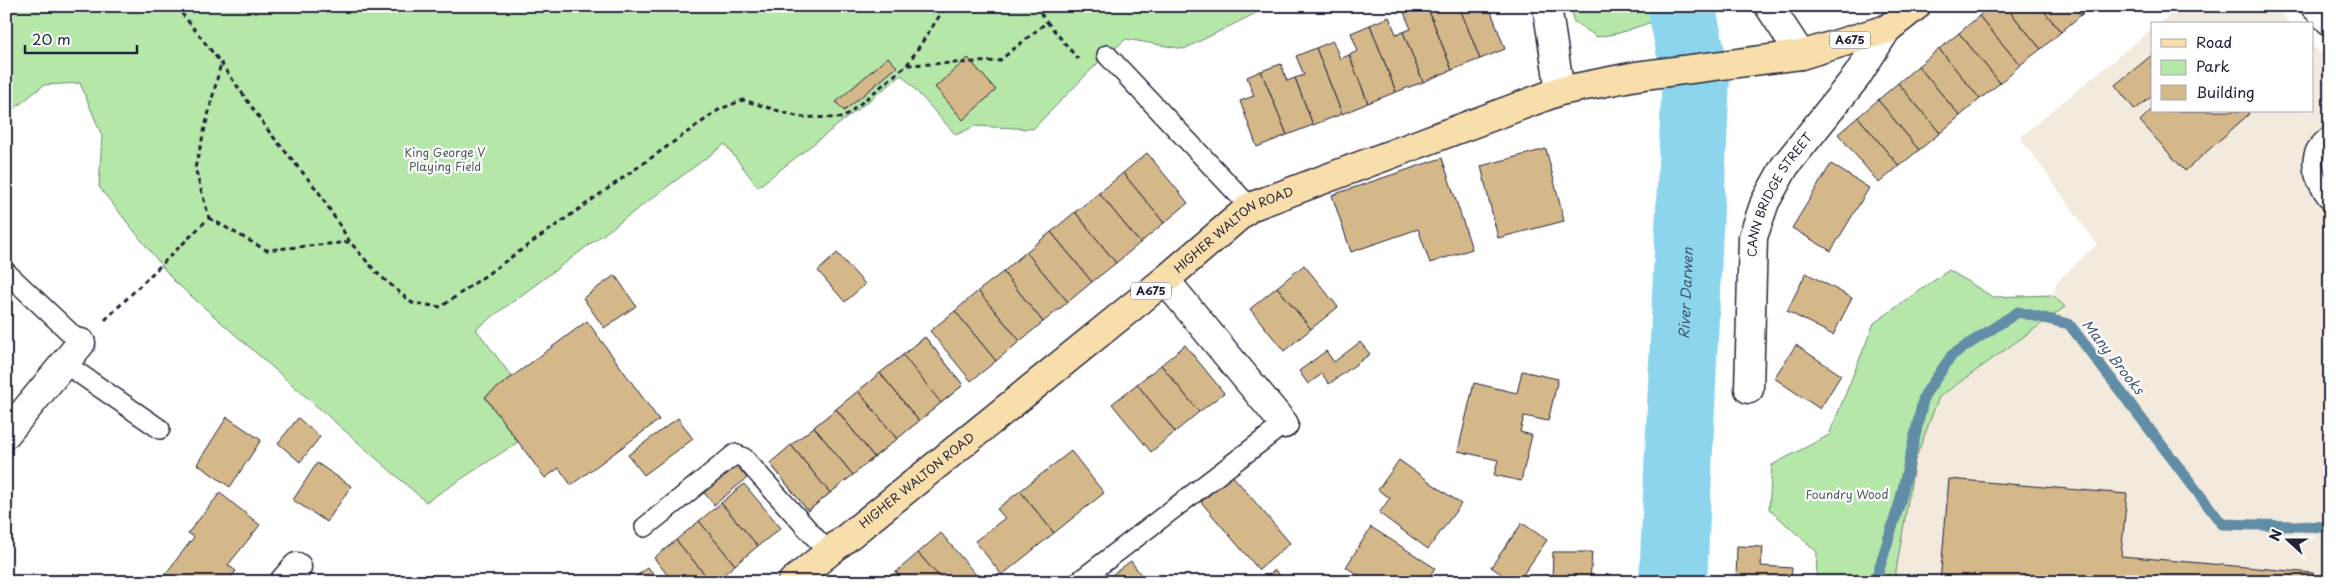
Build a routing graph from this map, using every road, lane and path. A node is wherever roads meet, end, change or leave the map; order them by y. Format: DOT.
graph roads {
  1 [pos="176,6"];
  2 [pos="946,6"];
  3 [pos="1035,6"];
  4 [pos="1547,6"];
  5 [pos="1769,6"];
  6 [pos="1916,6"];
  7 [pos="2315,6"];
  8 [pos="2330,20"];
  9 [pos="1047,22"];
  10 [pos="1888,29"];
  11 [pos="1107,55"];
  12 [pos="1789,57"];
  13 [pos="221,63"];
  14 [pos="907,65"];
  15 [pos="1560,91"];
  16 [pos="2330,135"];
  17 [pos="2330,201"];
  18 [pos="1250,207"];
  19 [pos="209,218"];
  20 [pos="350,242"];
  21 [pos="6,272"];
  22 [pos="1164,280"];
  23 [pos="72,353"];
  24 [pos="1749,390"];
  25 [pos="1284,424"];
  26 [pos="160,429"];
  27 [pos="6,434"];
  28 [pos="645,527"];
  29 [pos="828,552"];
  30 [pos="792,582"];
  31 [pos="1078,582"];
  1 -- 13 [label="path"];
  2 -- 14 [label="path"];
  3 -- 9 [label="path"];
  4 -- 15 [label="street"];
  5 -- 12 [label="street"];
  6 -- 10 [label="main road, CANN BRIDGE STREET / A675"];
  7 -- 8 [label="street"];
  9 -- 11 [label="path"];
  9 -- 14 [label="path"];
  10 -- 12 [label="main road, CANN BRIDGE STREET / A675"];
  10 -- 24 [label="street, CANN BRIDGE STREET"];
  11 -- 18 [label="lane"];
  12 -- 15 [label="main road, CANN BRIDGE STREET / A675"];
  13 -- 19 [label="path"];
  13 -- 20 [label="path"];
  14 -- 20 [label="path"];
  15 -- 18 [label="main road, HIGHER WALTON ROAD / A675"];
  16 -- 17 [label="lane"];
  18 -- 22 [label="main road, HIGHER WALTON ROAD / A675"];
  19 -- 20 [label="path"];
  19 -- 23 [label="path"];
  21 -- 23 [label="lane"];
  22 -- 25 [label="street"];
  22 -- 29 [label="main road, HIGHER WALTON ROAD / A675"];
  23 -- 26 [label="lane"];
  23 -- 27 [label="street"];
  25 -- 31 [label="lane"];
  28 -- 29 [label="lane"];
  29 -- 30 [label="main road, HIGHER WALTON ROAD / A675"];
}
